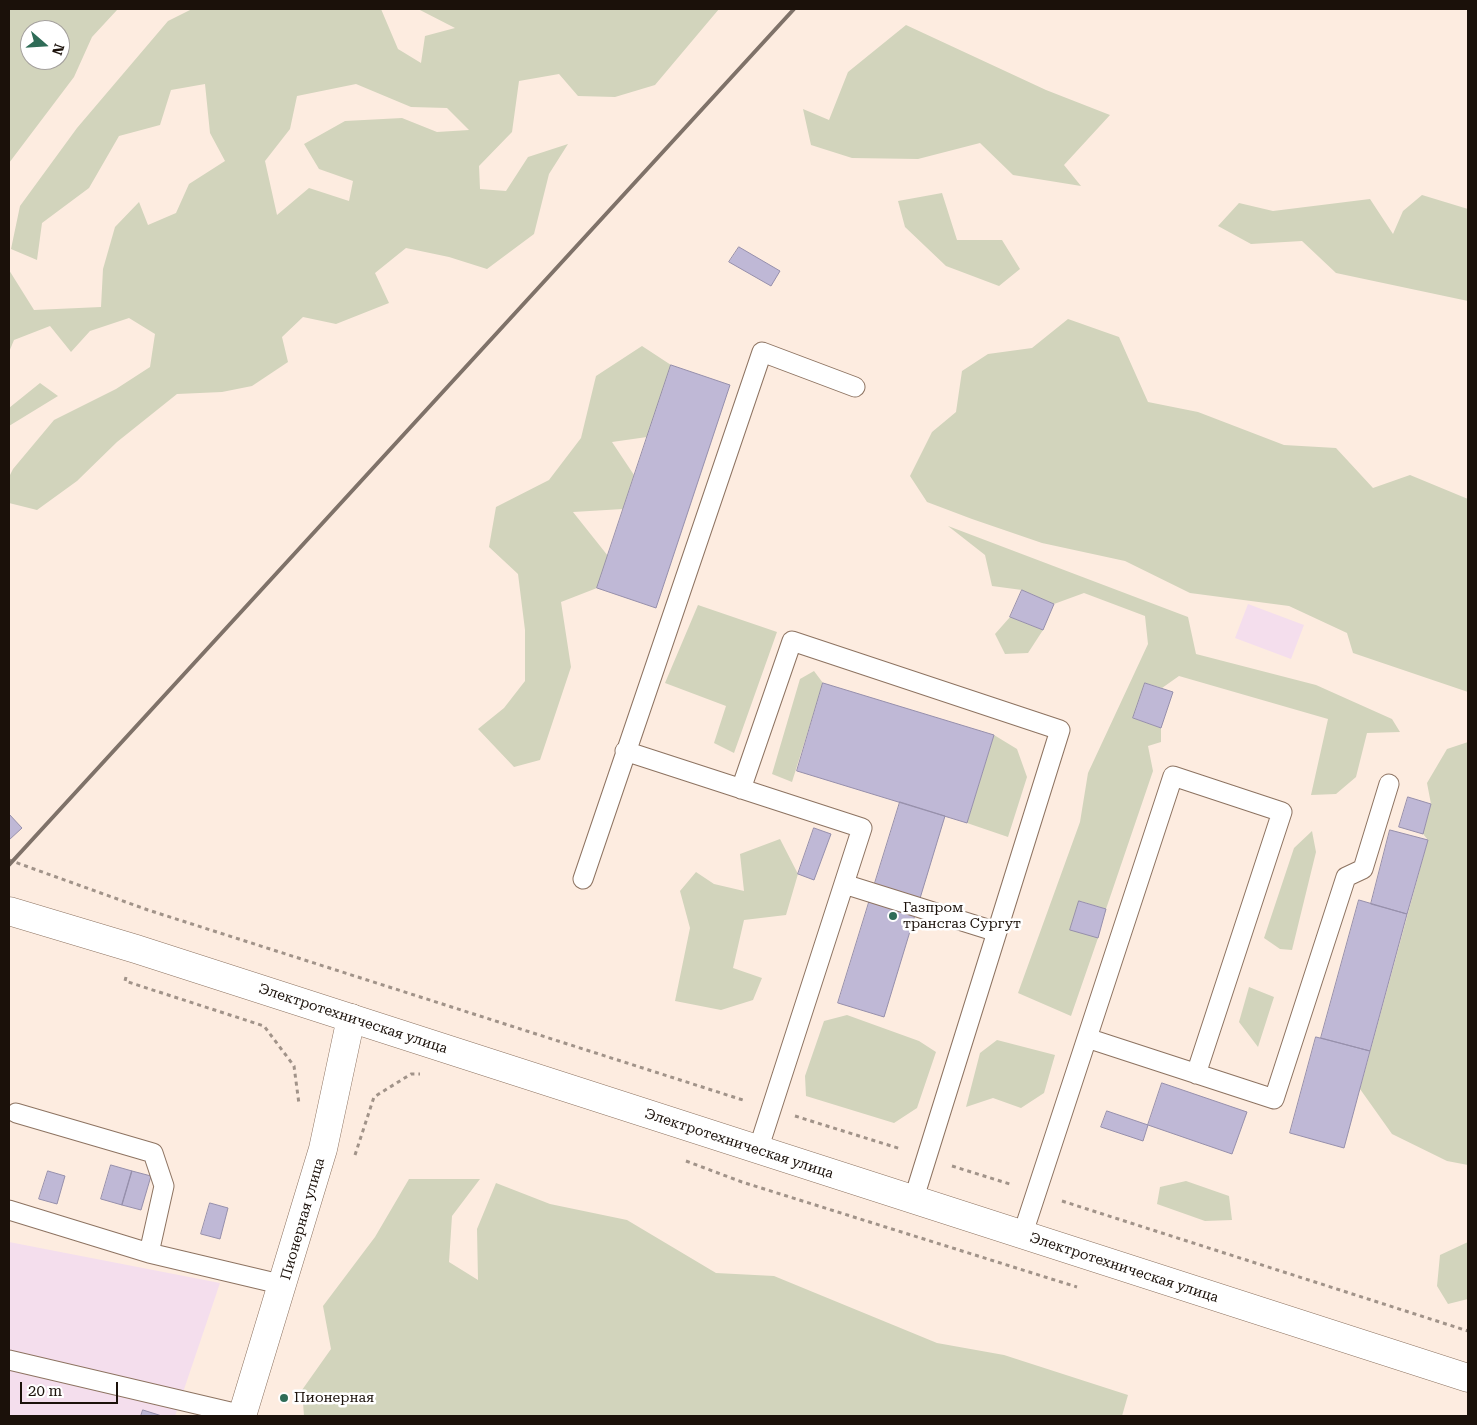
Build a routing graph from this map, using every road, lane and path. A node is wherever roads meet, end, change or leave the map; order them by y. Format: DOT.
graph roads {
  1 [pos="854,387"];
  2 [pos="625,751"];
  3 [pos="1389,784"];
  4 [pos="741,789"];
  5 [pos="9,860"];
  6 [pos="583,879"];
  7 [pos="844,884"];
  8 [pos="148,910"];
  9 [pos="9,911"];
  10 [pos="997,932"];
  11 [pos="136,949"];
  12 [pos="351,1018"];
  13 [pos="1087,1038"];
  14 [pos="429,1074"];
  15 [pos="1196,1074"];
  16 [pos="771,1109"];
  17 [pos="301,1112"];
  18 [pos="16,1113"];
  19 [pos="758,1150"];
  20 [pos="678,1158"];
  21 [pos="927,1158"];
  22 [pos="353,1163"];
  23 [pos="1036,1192"];
  24 [pos="913,1201"];
  25 [pos="9,1210"];
  26 [pos="1022,1236"];
  27 [pos="149,1253"];
  28 [pos="284,1285"];
  29 [pos="1082,1288"];
  30 [pos="1468,1331"];
  31 [pos="9,1360"];
  32 [pos="1468,1378"];
  33 [pos="243,1416"];
  1 -- 2 [label="lane"];
  2 -- 4 [label="lane"];
  2 -- 6 [label="lane"];
  3 -- 15 [label="lane"];
  4 -- 7 [label="lane"];
  4 -- 10 [label="lane"];
  5 -- 8 [label="path"];
  7 -- 10 [label="lane"];
  7 -- 16 [label="lane"];
  8 -- 11 [label="path"];
  8 -- 16 [label="path"];
  9 -- 11 [label="main road, Электротехническая улица"];
  10 -- 21 [label="lane"];
  11 -- 12 [label="main road, Электротехническая улица"];
  11 -- 17 [label="path"];
  12 -- 19 [label="main road, Электротехническая улица"];
  12 -- 28 [label="main road, Пионерная улица"];
  13 -- 15 [label="lane"];
  13 -- 15 [label="lane"];
  13 -- 23 [label="lane"];
  14 -- 22 [label="path"];
  16 -- 19 [label="lane"];
  16 -- 21 [label="path"];
  18 -- 27 [label="lane"];
  19 -- 24 [label="main road, Электротехническая улица"];
  20 -- 29 [label="path"];
  21 -- 23 [label="path"];
  21 -- 24 [label="lane"];
  23 -- 26 [label="lane"];
  23 -- 30 [label="path"];
  24 -- 26 [label="main road, Электротехническая улица"];
  25 -- 27 [label="lane"];
  26 -- 32 [label="main road, Электротехническая улица"];
  27 -- 28 [label="lane"];
  28 -- 33 [label="main road, Пионерная улица"];
  31 -- 33 [label="lane"];
}
